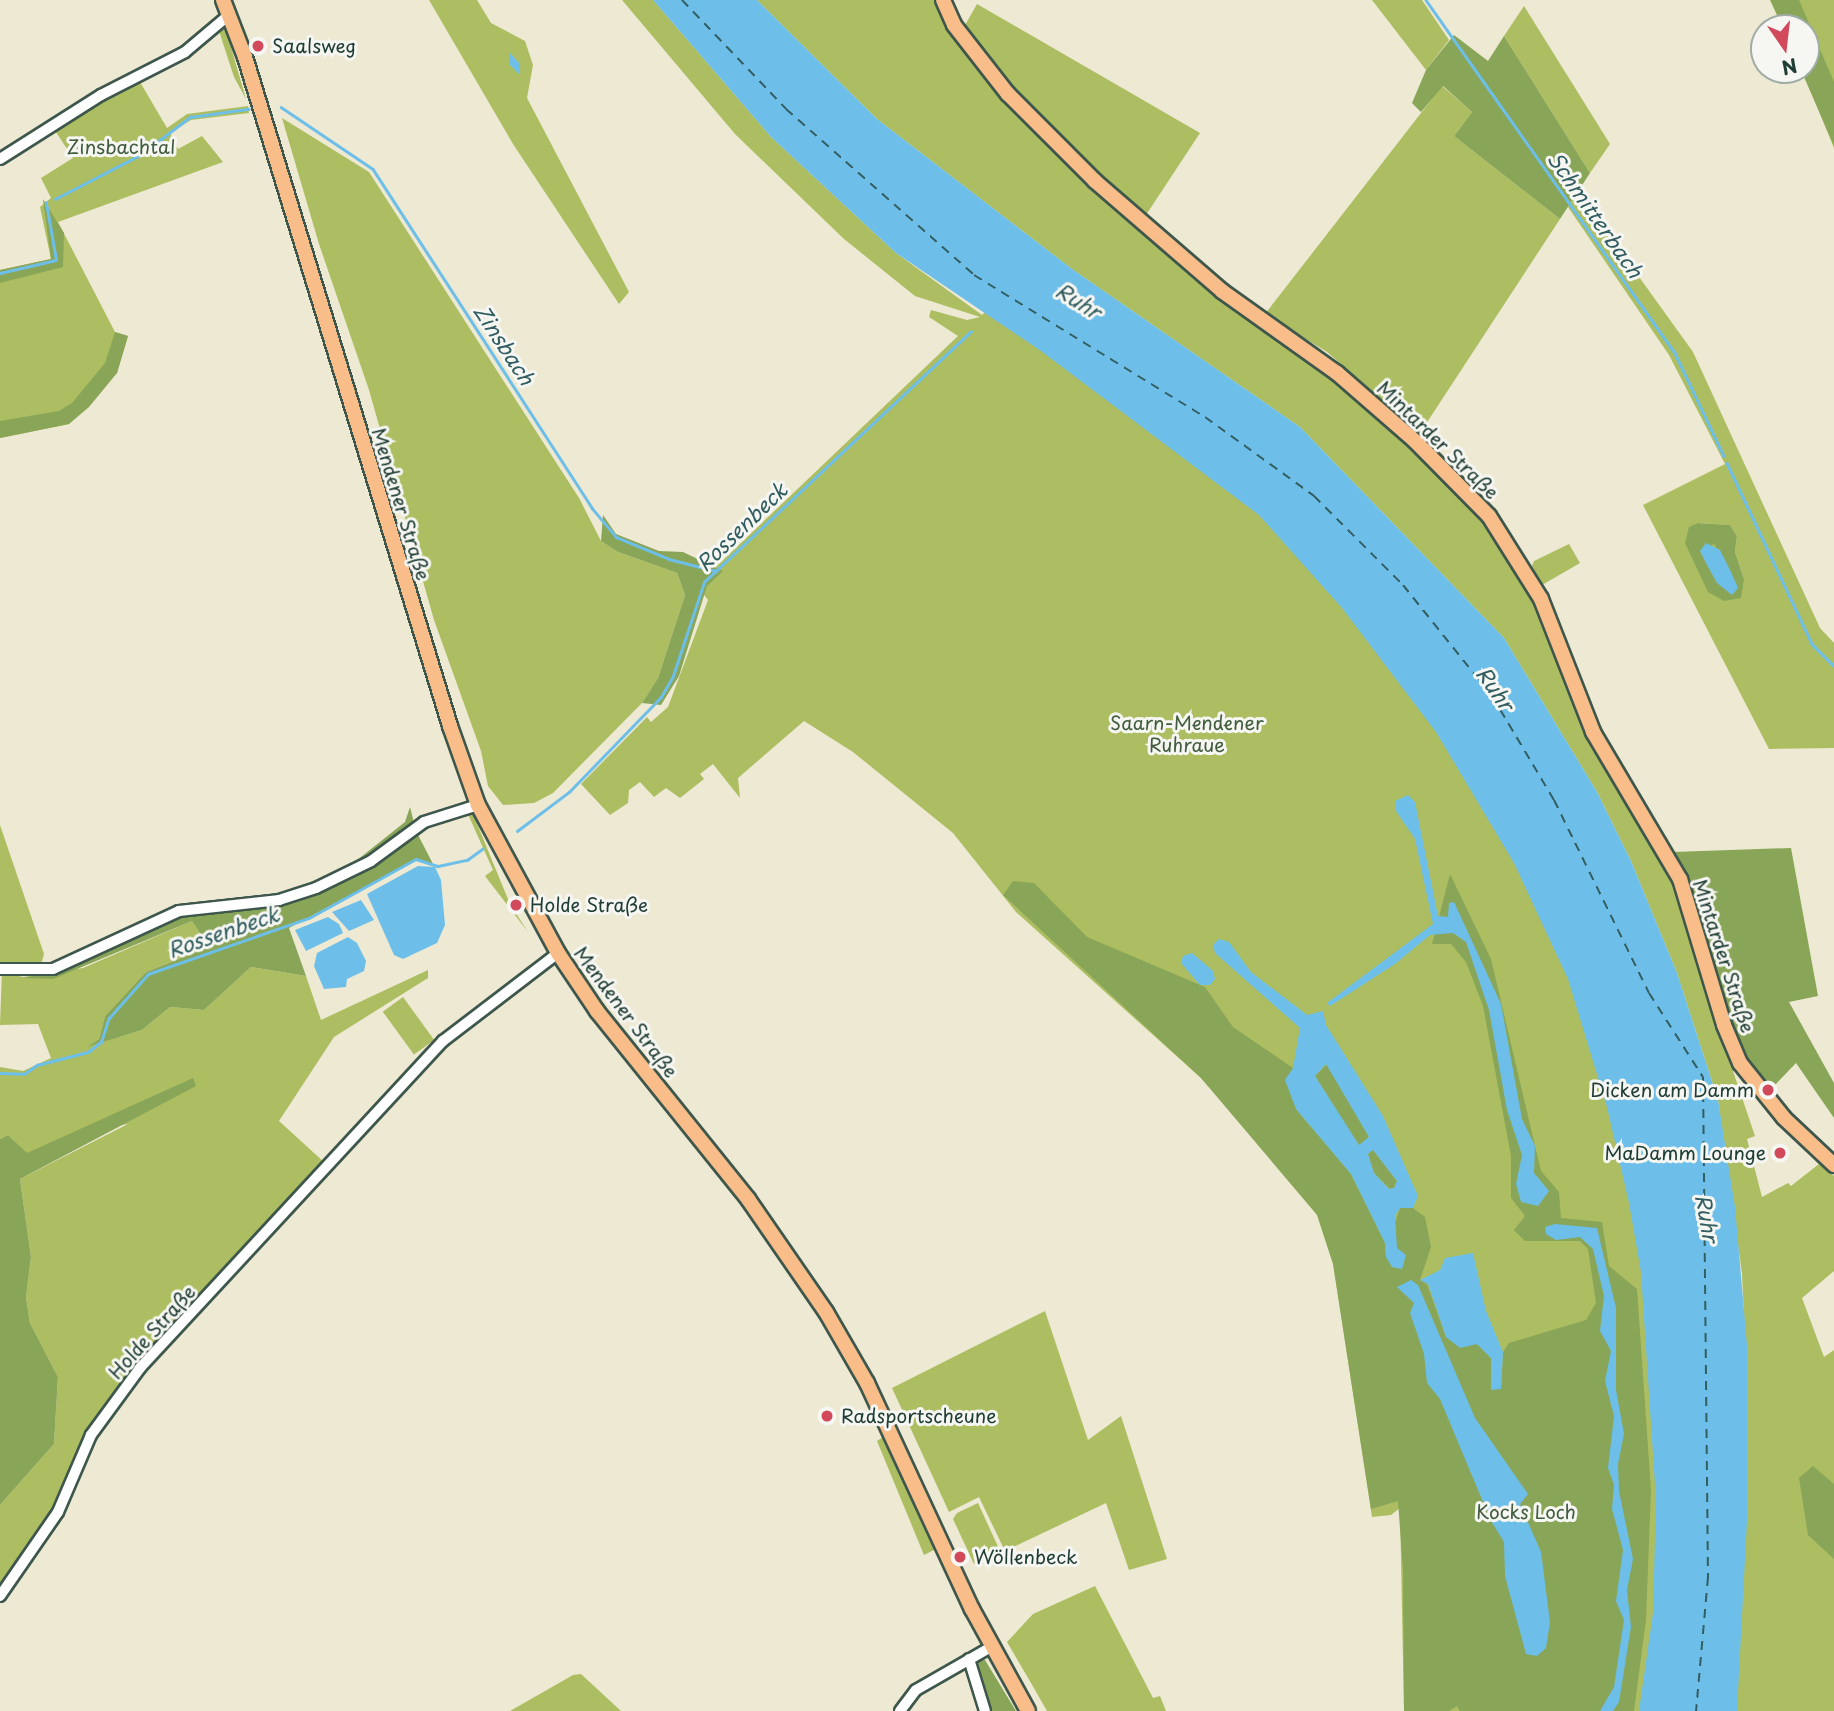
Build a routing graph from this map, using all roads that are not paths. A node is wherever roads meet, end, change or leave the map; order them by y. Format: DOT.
graph roads {
  1 [pos="223,0"];
  2 [pos="943,0"];
  3 [pos="229,15"];
  4 [pos="0,159"];
  5 [pos="478,805"];
  6 [pos="558,953"];
  7 [pos="0,969"];
  8 [pos="1834,1165"];
  9 [pos="0,1596"];
  10 [pos="991,1647"];
  11 [pos="969,1659"];
  12 [pos="900,1711"];
  13 [pos="985,1711"];
  14 [pos="1028,1711"];
  1 -- 3 [label="main road, Mendener Straße"];
  2 -- 8 [label="main road, Mintarder Straße"];
  3 -- 4 [label="street"];
  3 -- 5 [label="main road, Mendener Straße"];
  5 -- 6 [label="main road, Mendener Straße"];
  5 -- 7 [label="street"];
  6 -- 9 [label="street, Holde Straße"];
  6 -- 10 [label="main road, Mendener Straße"];
  10 -- 11 [label="street"];
  10 -- 14 [label="main road, Mendener Straße"];
  11 -- 12 [label="street"];
  11 -- 13 [label="street"];
}
